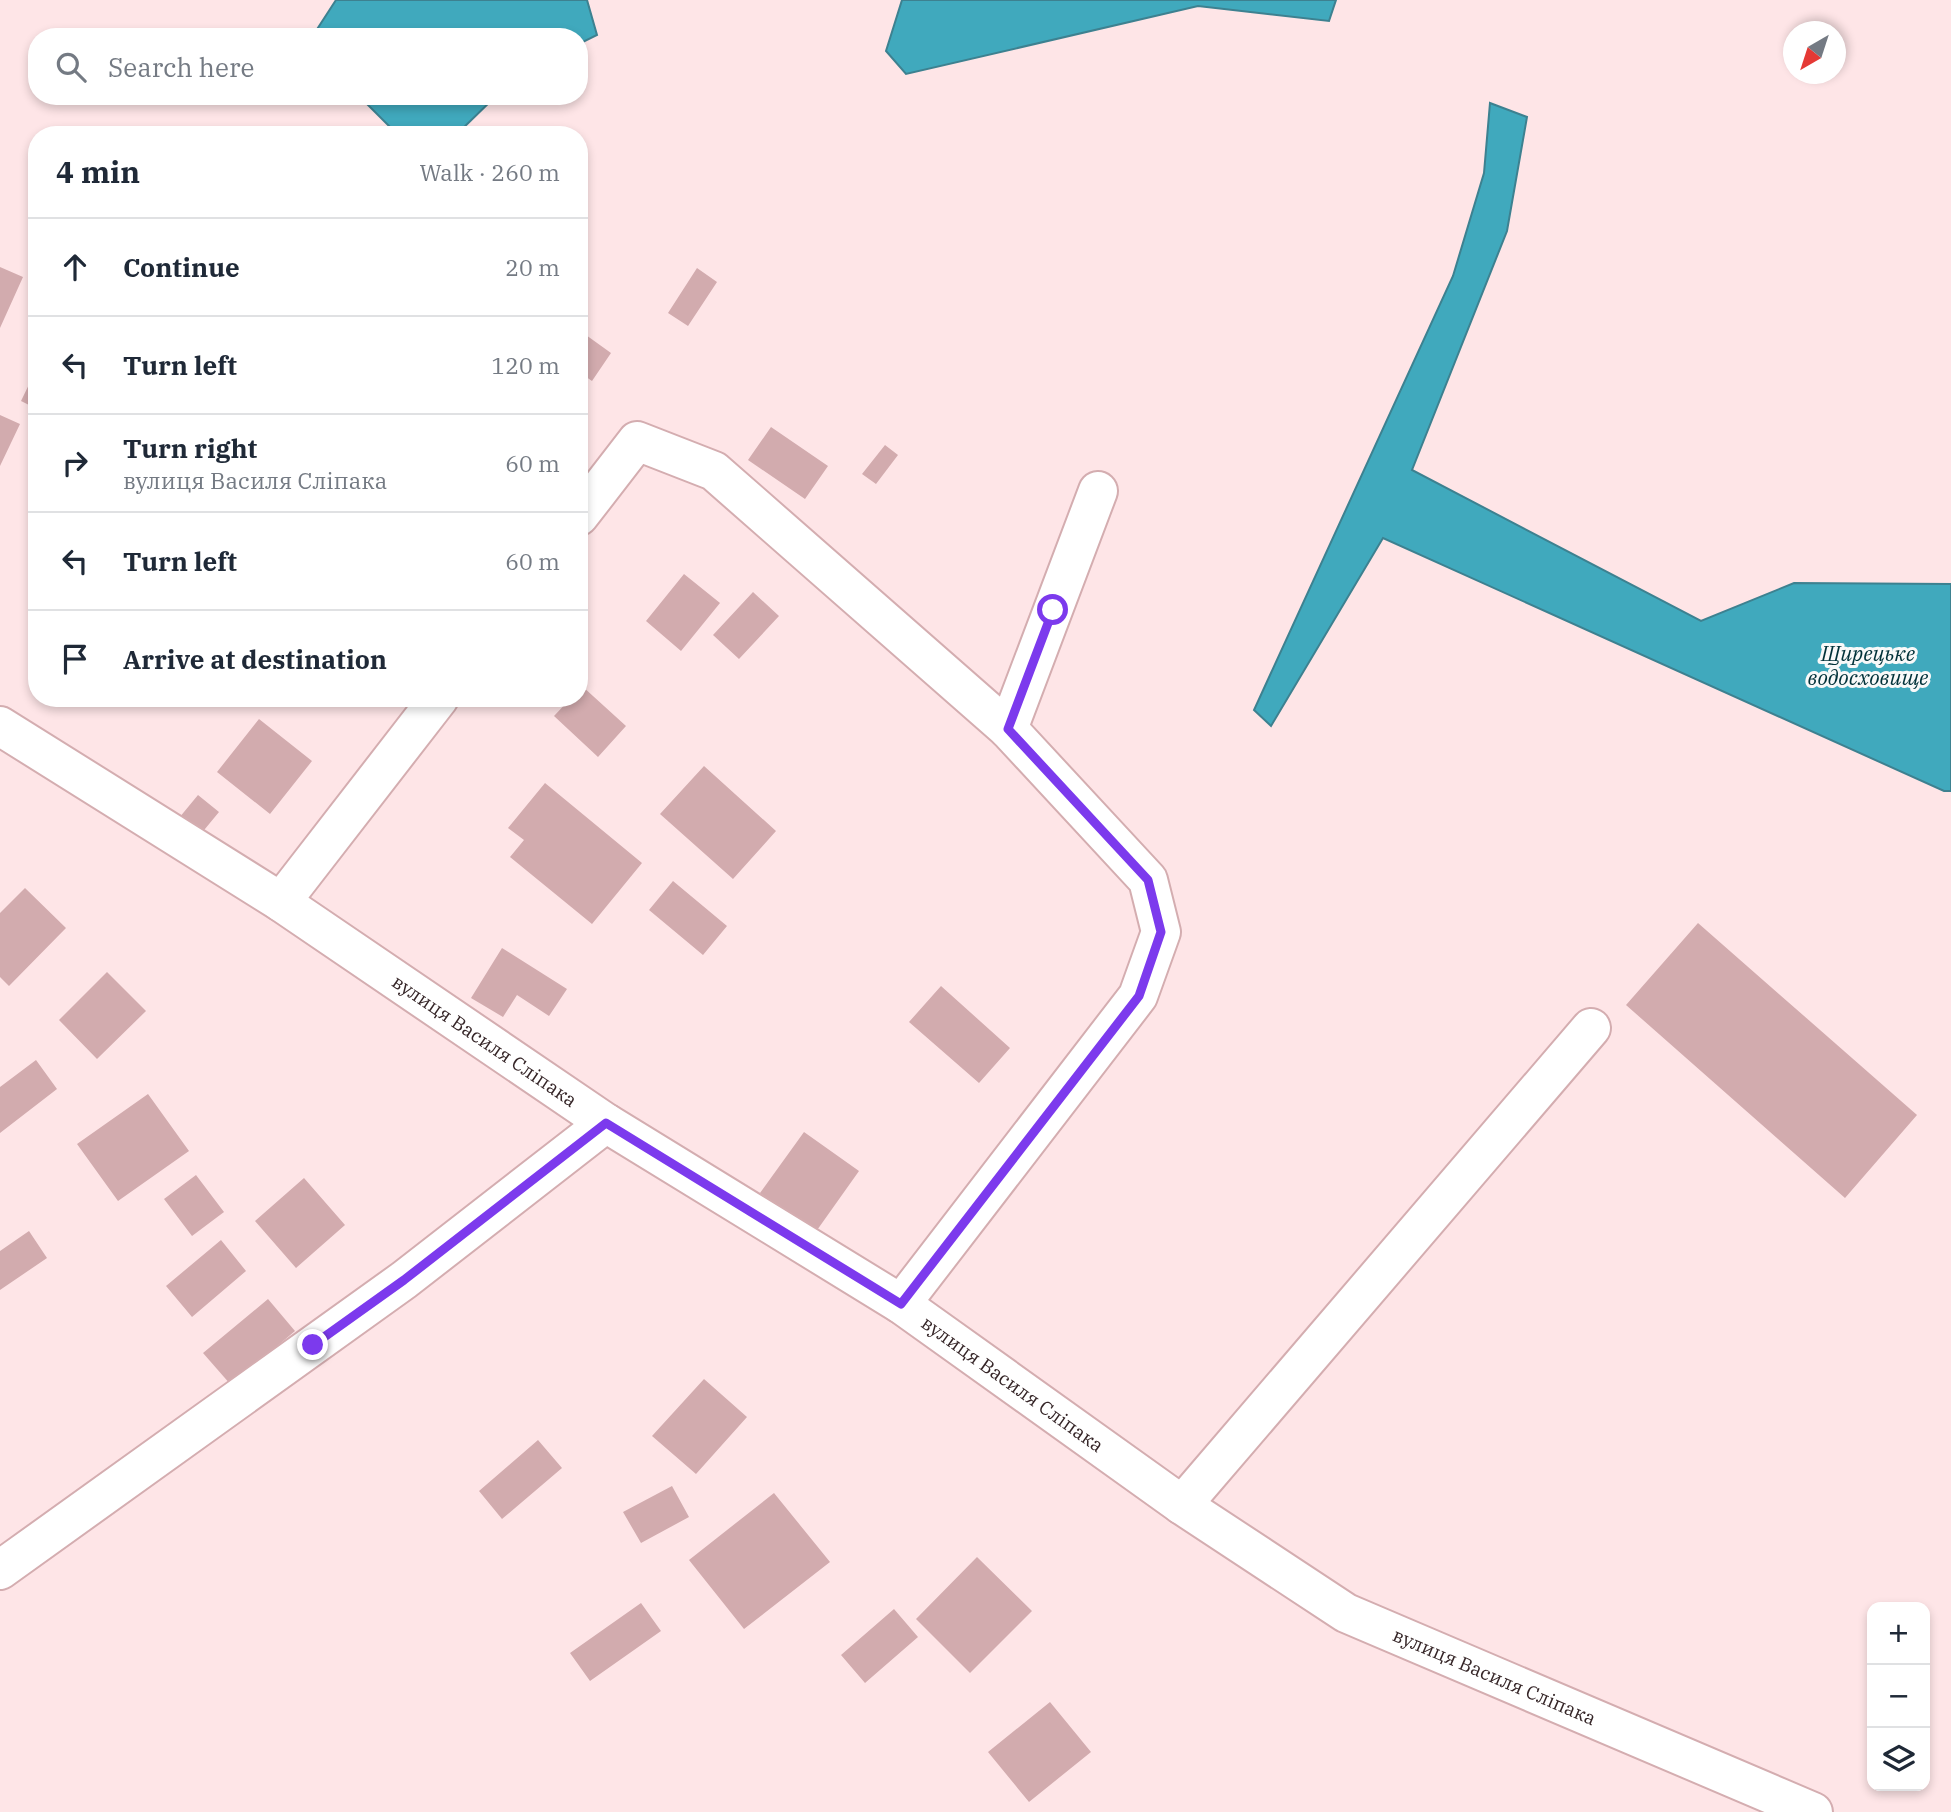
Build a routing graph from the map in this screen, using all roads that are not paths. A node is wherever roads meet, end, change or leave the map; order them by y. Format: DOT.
graph roads {
  1 [pos="1098,491"];
  2 [pos="588,504"];
  3 [pos="432,707"];
  4 [pos="0,726"];
  5 [pos="1008,729"];
  6 [pos="281,902"];
  7 [pos="1591,1028"];
  8 [pos="606,1123"];
  9 [pos="901,1304"];
  10 [pos="1182,1505"];
  11 [pos="0,1570"];
  12 [pos="1813,1812"];
  1 -- 5 [label="street"];
  2 -- 5 [label="street"];
  3 -- 6 [label="street"];
  4 -- 6 [label="street, вулиця Василя Сліпака"];
  5 -- 9 [label="street"];
  6 -- 8 [label="street, вулиця Василя Сліпака"];
  7 -- 10 [label="street"];
  8 -- 9 [label="street, вулиця Василя Сліпака"];
  8 -- 11 [label="street"];
  9 -- 10 [label="street, вулиця Василя Сліпака"];
  10 -- 12 [label="street, вулиця Василя Сліпака"];
}
